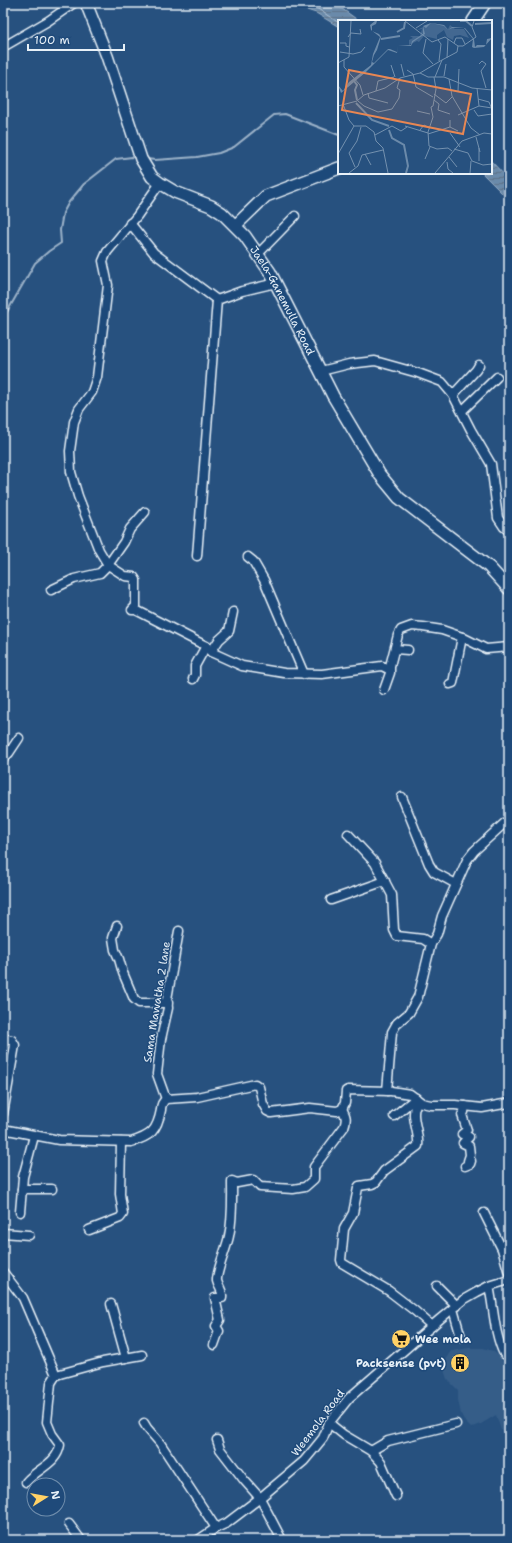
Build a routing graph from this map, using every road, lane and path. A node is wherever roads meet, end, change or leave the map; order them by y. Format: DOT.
graph roads {
  1 [pos="74,3"];
  2 [pos="86,3"];
  3 [pos="486,3"];
  4 [pos="474,20"];
  5 [pos="3,47"];
  6 [pos="338,168"];
  7 [pos="160,183"];
  8 [pos="295,216"];
  9 [pos="130,223"];
  10 [pos="236,225"];
  11 [pos="258,254"];
  12 [pos="276,284"];
  13 [pos="217,300"];
  14 [pos="479,365"];
  15 [pos="320,371"];
  16 [pos="497,377"];
  17 [pos="453,395"];
  18 [pos="462,412"];
  19 [pos="145,512"];
  20 [pos="509,530"];
  21 [pos="197,556"];
  22 [pos="248,557"];
  23 [pos="108,565"];
  24 [pos="509,589"];
  25 [pos="51,590"];
  26 [pos="233,612"];
  27 [pos="462,636"];
  28 [pos="509,647"];
  29 [pos="208,649"];
  30 [pos="396,649"];
  31 [pos="408,650"];
  32 [pos="390,666"];
  33 [pos="304,674"];
  34 [pos="193,679"];
  35 [pos="450,684"];
  36 [pos="384,690"];
  37 [pos="19,738"];
  38 [pos="3,759"];
  39 [pos="402,796"];
  40 [pos="509,819"];
  41 [pos="348,834"];
  42 [pos="385,881"];
  43 [pos="456,884"];
  44 [pos="331,900"];
  45 [pos="117,926"];
  46 [pos="179,931"];
  47 [pos="431,944"];
  48 [pos="168,1003"];
  49 [pos="3,1038"];
  50 [pos="387,1091"];
  51 [pos="166,1099"];
  52 [pos="417,1100"];
  53 [pos="509,1103"];
  54 [pos="465,1106"];
  55 [pos="342,1109"];
  56 [pos="3,1114"];
  57 [pos="394,1116"];
  58 [pos="3,1129"];
  59 [pos="34,1136"];
  60 [pos="121,1142"];
  61 [pos="465,1166"];
  62 [pos="22,1189"];
  63 [pos="52,1189"];
  64 [pos="20,1212"];
  65 [pos="484,1213"];
  66 [pos="89,1230"];
  67 [pos="3,1234"];
  68 [pos="29,1235"];
  69 [pos="3,1272"];
  70 [pos="509,1272"];
  71 [pos="509,1280"];
  72 [pos="437,1286"];
  73 [pos="489,1286"];
  74 [pos="111,1304"];
  75 [pos="455,1307"];
  76 [pos="432,1326"];
  77 [pos="461,1337"];
  78 [pos="214,1345"];
  79 [pos="504,1354"];
  80 [pos="142,1355"];
  81 [pos="126,1358"];
  82 [pos="56,1374"];
  83 [pos="144,1422"];
  84 [pos="329,1423"];
  85 [pos="456,1424"];
  86 [pos="217,1440"];
  87 [pos="371,1451"];
  88 [pos="30,1477"];
  89 [pos="396,1496"];
  90 [pos="260,1498"];
  91 [pos="69,1524"];
  92 [pos="216,1528"];
  93 [pos="81,1540"];
  94 [pos="198,1540"];
  95 [pos="282,1540"];
  1 -- 5 [label="street"];
  2 -- 7 [label="main road, Jaela-Ganemulla Road"];
  3 -- 4 [label="main road"];
  6 -- 10 [label="main road"];
  7 -- 9 [label="street"];
  7 -- 10 [label="main road, Jaela-Ganemulla Road"];
  8 -- 11 [label="street"];
  9 -- 13 [label="street"];
  9 -- 23 [label="street"];
  10 -- 11 [label="main road, Jaela-Ganemulla Road"];
  11 -- 12 [label="main road, Jaela-Ganemulla Road"];
  12 -- 13 [label="street"];
  12 -- 15 [label="main road, Jaela-Ganemulla Road"];
  13 -- 21 [label="street"];
  14 -- 17 [label="street"];
  15 -- 17 [label="street"];
  15 -- 24 [label="main road, Jaela-Ganemulla Road"];
  16 -- 18 [label="street"];
  17 -- 18 [label="street"];
  18 -- 20 [label="street"];
  19 -- 23 [label="street"];
  22 -- 33 [label="street"];
  23 -- 25 [label="street"];
  23 -- 29 [label="street"];
  26 -- 29 [label="street"];
  27 -- 28 [label="street"];
  27 -- 30 [label="street"];
  27 -- 35 [label="street"];
  29 -- 33 [label="street"];
  29 -- 34 [label="street"];
  30 -- 31 [label="street"];
  30 -- 32 [label="street"];
  32 -- 33 [label="street"];
  32 -- 36 [label="street"];
  37 -- 38 [label="street"];
  39 -- 43 [label="street"];
  40 -- 43 [label="street"];
  41 -- 42 [label="street"];
  42 -- 44 [label="street"];
  42 -- 47 [label="street"];
  43 -- 47 [label="street"];
  45 -- 48 [label="street"];
  46 -- 48 [label="street, Sama Mawatha 2 lane"];
  47 -- 50 [label="street"];
  48 -- 51 [label="street, Sama Mawatha 2 lane"];
  49 -- 56 [label="street"];
  50 -- 52 [label="street"];
  50 -- 55 [label="street"];
  51 -- 55 [label="street"];
  51 -- 60 [label="street"];
  52 -- 54 [label="street"];
  52 -- 57 [label="street"];
  52 -- 76 [label="street"];
  53 -- 54 [label="street"];
  54 -- 61 [label="street"];
  55 -- 78 [label="street"];
  58 -- 59 [label="street"];
  59 -- 60 [label="street"];
  59 -- 62 [label="street"];
  60 -- 66 [label="street"];
  62 -- 63 [label="street"];
  62 -- 64 [label="street"];
  65 -- 70 [label="street"];
  67 -- 68 [label="street"];
  69 -- 82 [label="street"];
  71 -- 73 [label="street, Weemola Road"];
  72 -- 75 [label="street"];
  73 -- 75 [label="street, Weemola Road"];
  73 -- 79 [label="street"];
  74 -- 81 [label="street"];
  75 -- 76 [label="street, Weemola Road"];
  75 -- 77 [label="street"];
  76 -- 84 [label="street, Weemola Road"];
  80 -- 81 [label="street"];
  81 -- 82 [label="street"];
  82 -- 88 [label="street"];
  83 -- 92 [label="street"];
  84 -- 87 [label="street"];
  84 -- 90 [label="street, Weemola Road"];
  85 -- 87 [label="street"];
  86 -- 90 [label="street"];
  87 -- 89 [label="street"];
  90 -- 92 [label="street, Weemola Road"];
  90 -- 95 [label="street"];
  91 -- 93 [label="street"];
  92 -- 94 [label="street, Weemola Road"];
}
